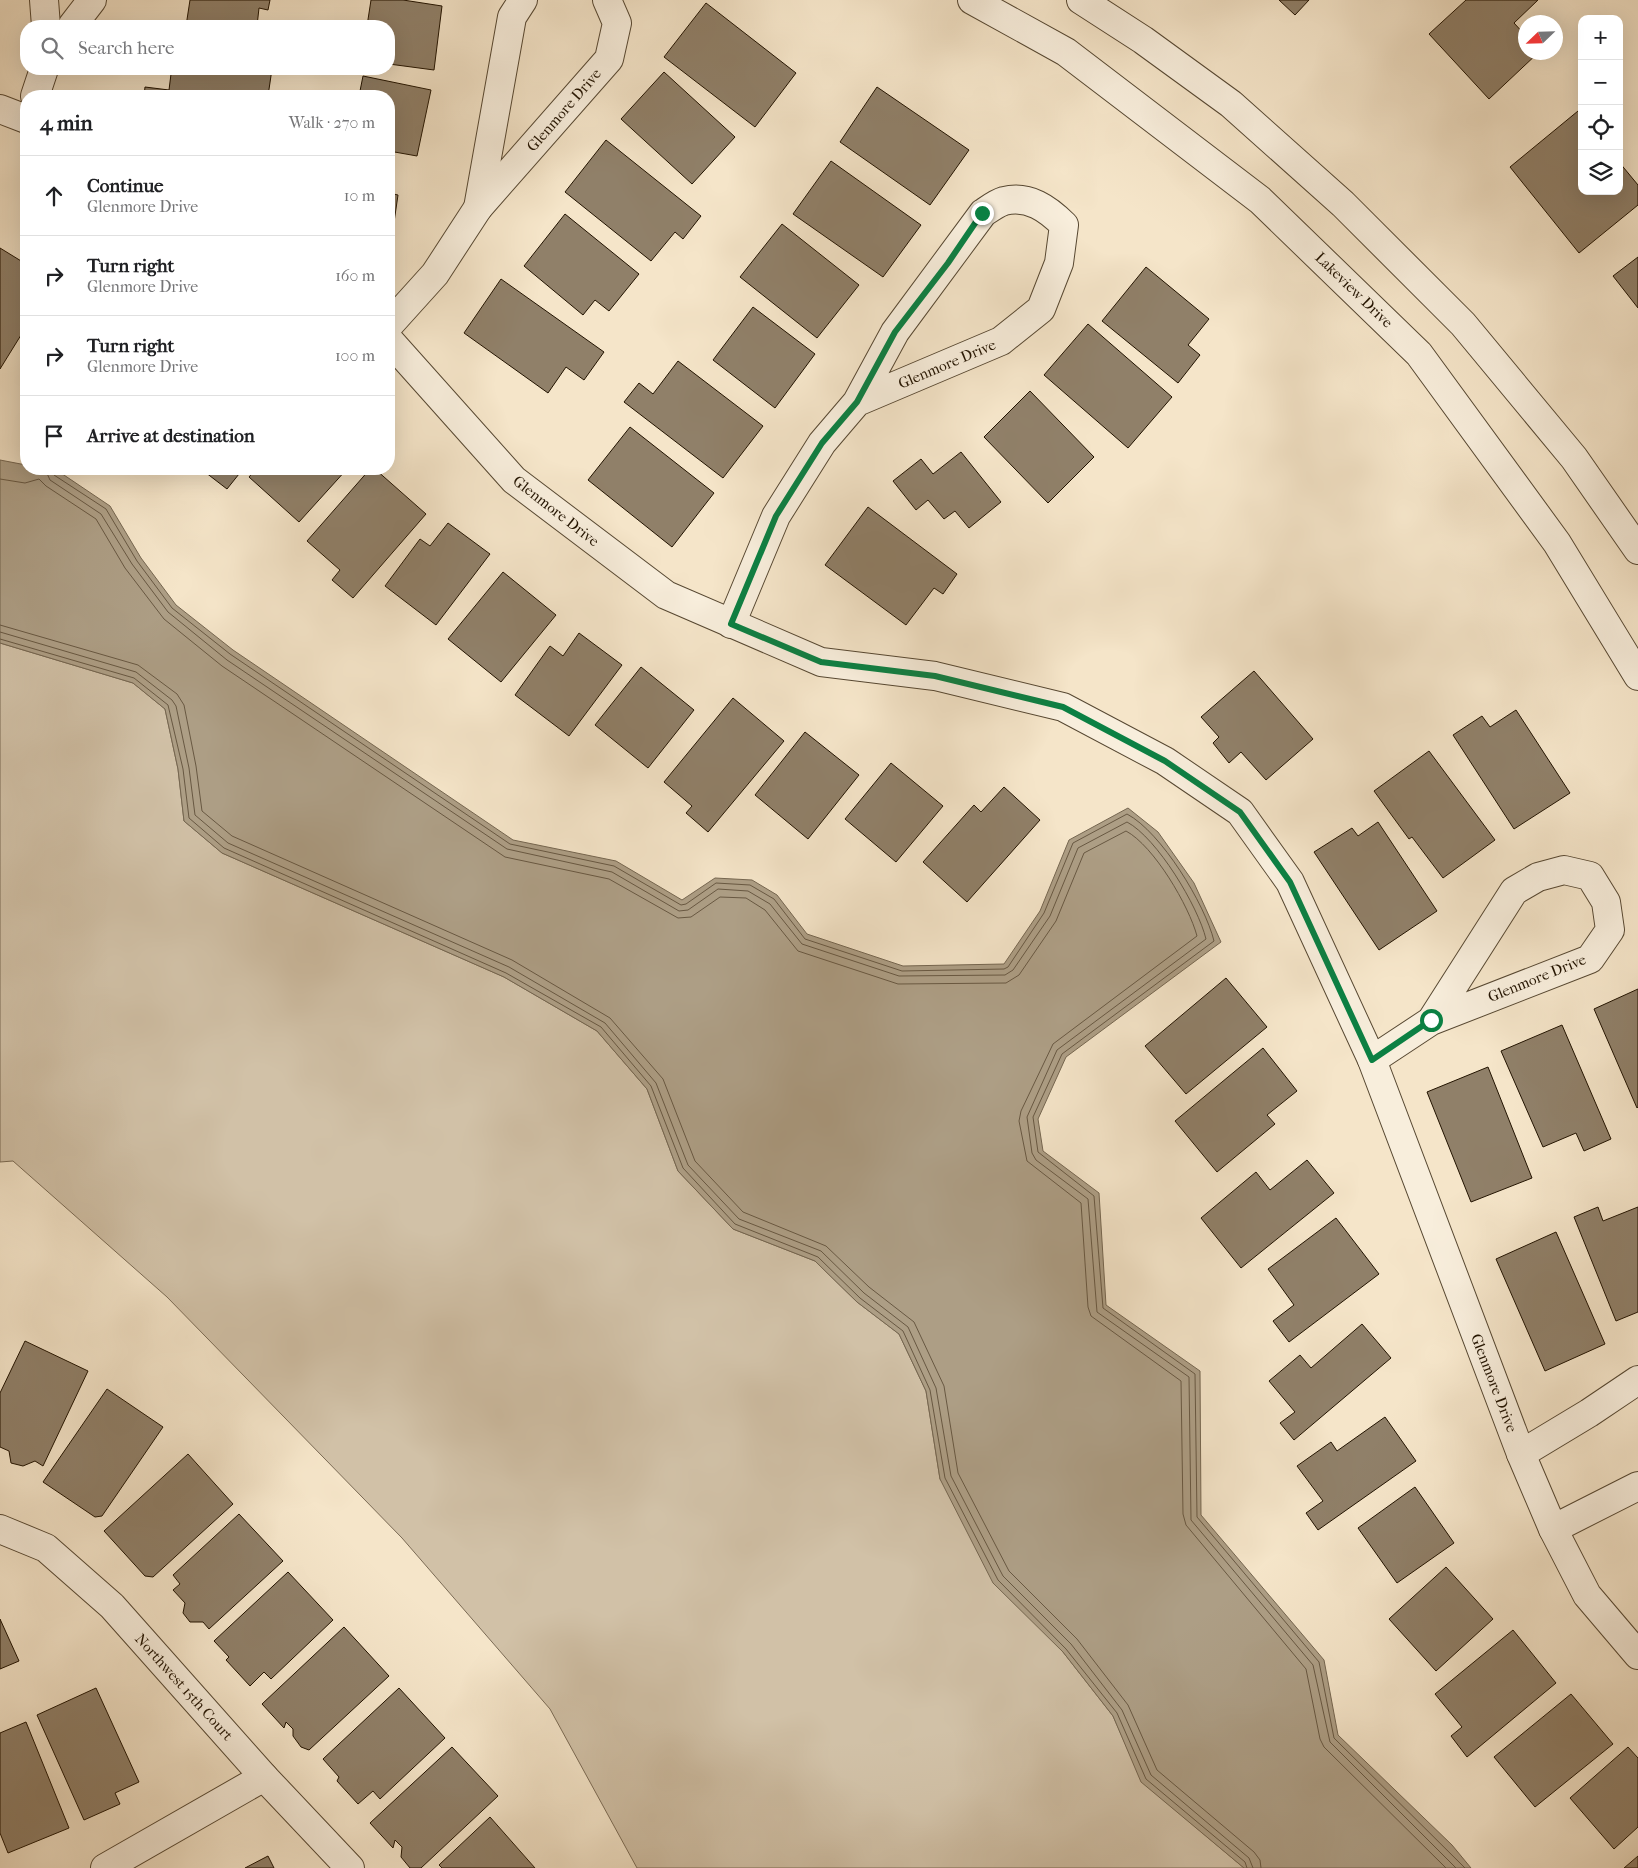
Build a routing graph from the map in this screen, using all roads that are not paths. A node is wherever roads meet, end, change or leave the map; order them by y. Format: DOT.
graph roads {
  1 [pos="44,0"];
  2 [pos="92,0"];
  3 [pos="523,0"];
  4 [pos="607,0"];
  5 [pos="972,0"];
  6 [pos="1081,0"];
  7 [pos="46,20"];
  8 [pos="77,20"];
  9 [pos="42,75"];
  10 [pos="37,90"];
  11 [pos="0,110"];
  12 [pos="20,117"];
  13 [pos="478,208"];
  14 [pos="395,318"];
  15 [pos="395,347"];
  16 [pos="857,402"];
  17 [pos="1638,550"];
  18 [pos="731,624"];
  19 [pos="1638,676"];
  20 [pos="1431,1020"];
  21 [pos="1372,1060"];
  22 [pos="1638,1380"];
  23 [pos="1521,1454"];
  24 [pos="1638,1486"];
  25 [pos="0,1529"];
  26 [pos="1553,1530"];
  27 [pos="1638,1655"];
  28 [pos="264,1777"];
  29 [pos="105,1868"];
  30 [pos="350,1868"];
  1 -- 7 [label="street"];
  2 -- 8 [label="street"];
  3 -- 13 [label="street, Glenmore Drive"];
  4 -- 13 [label="street, Glenmore Drive"];
  5 -- 19 [label="street, Lakeview Drive"];
  6 -- 17 [label="street"];
  9 -- 10 [label="street"];
  11 -- 12 [label="street"];
  13 -- 14 [label="street, Glenmore Drive"];
  15 -- 18 [label="street, Glenmore Drive"];
  16 -- 16 [label="street, Glenmore Drive"];
  16 -- 18 [label="street, Glenmore Drive"];
  18 -- 21 [label="street, Glenmore Drive"];
  20 -- 20 [label="street, Glenmore Drive"];
  20 -- 21 [label="street, Glenmore Drive"];
  21 -- 23 [label="street, Glenmore Drive"];
  22 -- 23 [label="street, Glenmore Drive"];
  23 -- 26 [label="street, Glenmore Drive"];
  24 -- 26 [label="street"];
  25 -- 28 [label="street, Northwest 15th Court"];
  26 -- 27 [label="street, Glenmore Drive"];
  28 -- 29 [label="street"];
  28 -- 30 [label="street, Northwest 15th Court"];
}
